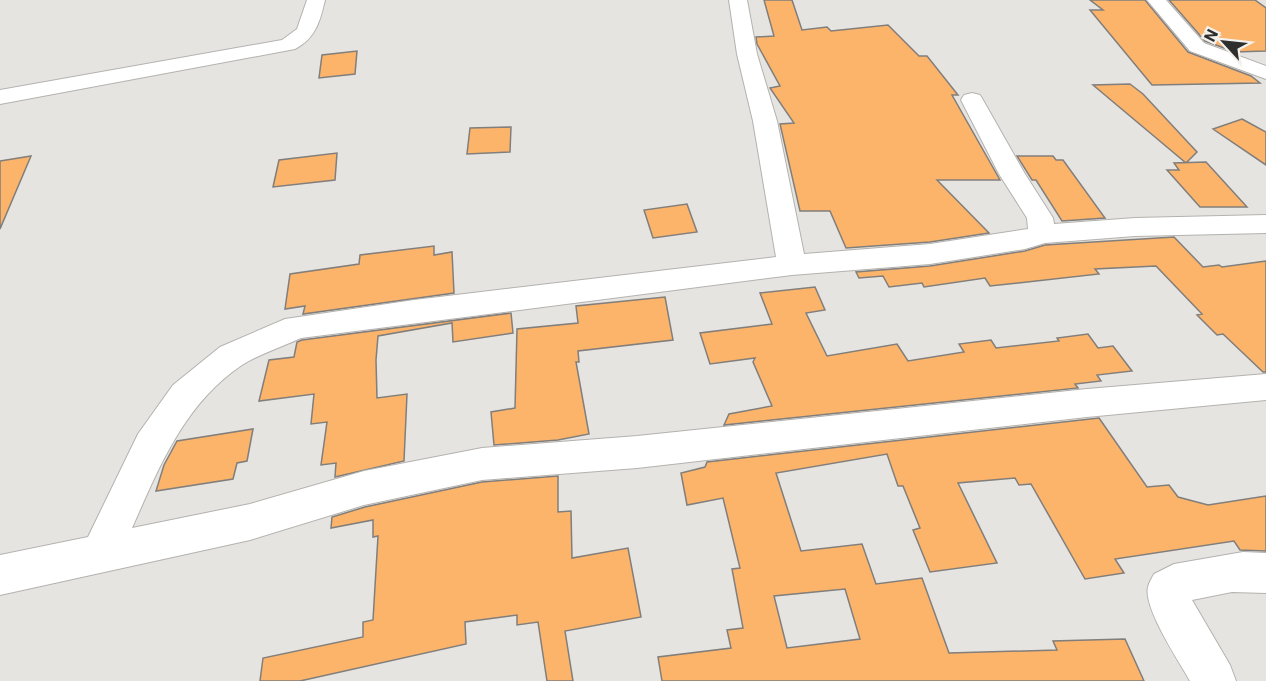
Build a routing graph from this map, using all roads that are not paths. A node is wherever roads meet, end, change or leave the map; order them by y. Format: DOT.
graph roads {
  1 [pos="316,0"];
  2 [pos="738,0"];
  3 [pos="1156,0"];
  4 [pos="1266,73"];
  5 [pos="0,97"];
  6 [pos="972,100"];
  7 [pos="1266,224"];
  8 [pos="1042,234"];
  9 [pos="792,265"];
  10 [pos="1266,387"];
  11 [pos="100,555"];
  12 [pos="1266,573"];
  13 [pos="0,575"];
  14 [pos="1214,681"];
  1 -- 5 [label="street"];
  2 -- 9 [label="street"];
  3 -- 4 [label="street"];
  6 -- 8 [label="street"];
  7 -- 8 [label="street"];
  8 -- 9 [label="street"];
  9 -- 11 [label="street"];
  10 -- 11 [label="street"];
  11 -- 13 [label="street"];
  12 -- 14 [label="street"];
}
